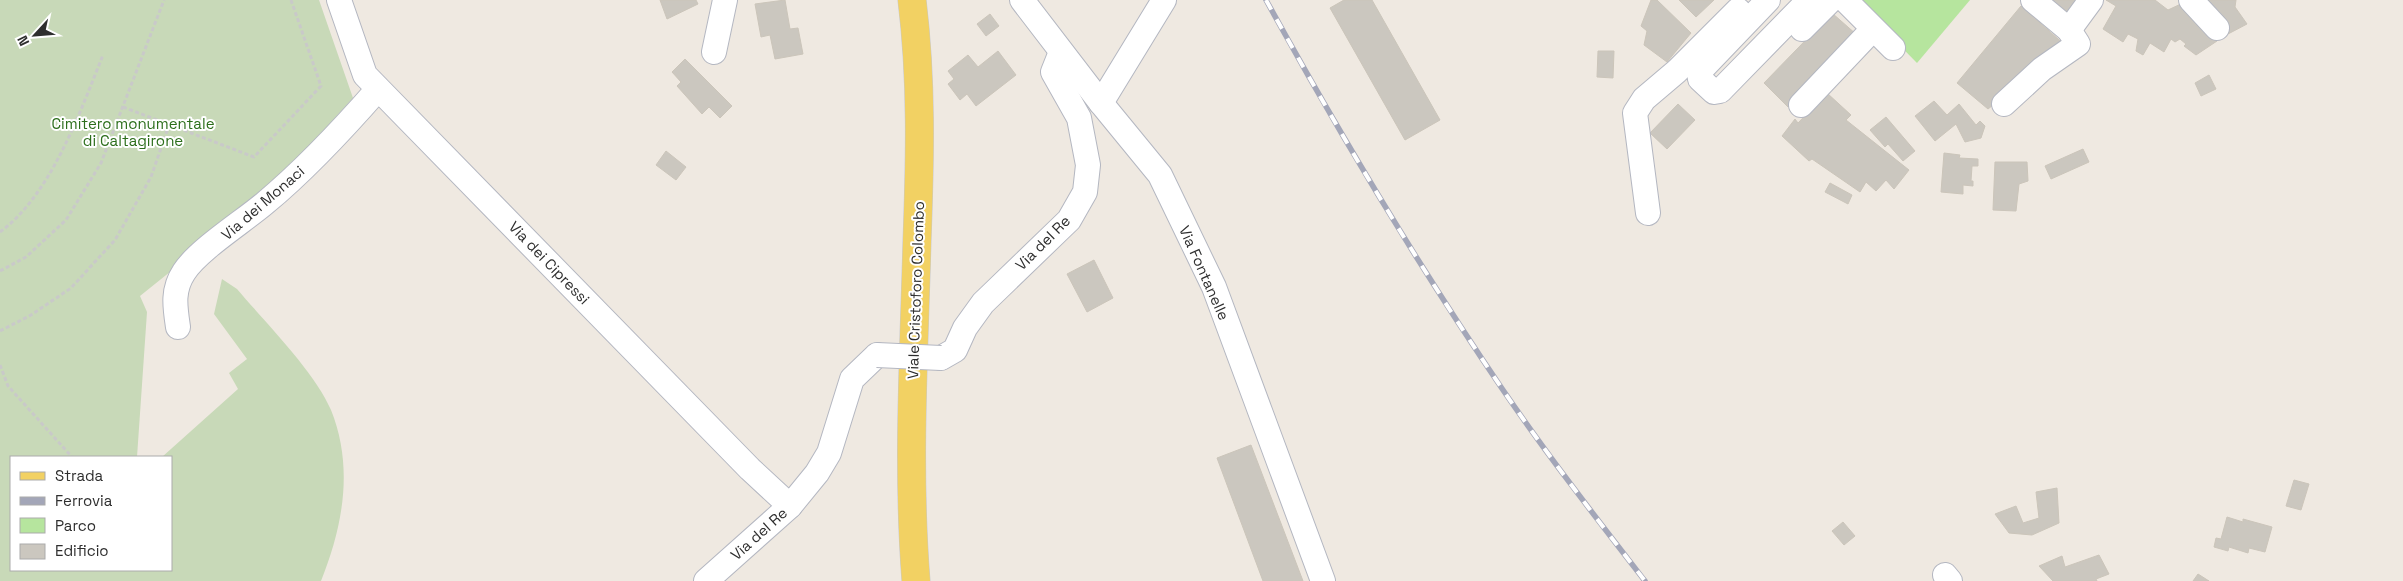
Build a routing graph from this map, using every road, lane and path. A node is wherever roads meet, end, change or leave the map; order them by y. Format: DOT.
graph roads {
  1 [pos="164,0"];
  2 [pos="292,0"];
  3 [pos="339,0"];
  4 [pos="725,0"];
  5 [pos="912,0"];
  6 [pos="1022,0"];
  7 [pos="1164,0"];
  8 [pos="1768,0"];
  9 [pos="1809,0"];
  10 [pos="1831,0"];
  11 [pos="1845,0"];
  12 [pos="2033,0"];
  13 [pos="2091,0"];
  14 [pos="2190,0"];
  15 [pos="1748,20"];
  16 [pos="2216,28"];
  17 [pos="1873,29"];
  18 [pos="2074,37"];
  19 [pos="1893,48"];
  20 [pos="714,52"];
  21 [pos="1061,52"];
  22 [pos="104,55"];
  23 [pos="1758,74"];
  24 [pos="378,89"];
  25 [pos="1101,103"];
  26 [pos="2004,104"];
  27 [pos="1800,105"];
  28 [pos="123,107"];
  29 [pos="169,125"];
  30 [pos="1648,213"];
  31 [pos="0,232"];
  32 [pos="0,271"];
  33 [pos="178,327"];
  34 [pos="0,331"];
  35 [pos="0,364"];
  36 [pos="71,456"];
  37 [pos="790,506"];
  38 [pos="706,581"];
  39 [pos="916,581"];
  40 [pos="1323,581"];
  1 -- 28 [label="path"];
  2 -- 29 [label="path"];
  3 -- 24 [label="street, Via dei Cipressi"];
  4 -- 20 [label="street"];
  5 -- 39 [label="main road, Viale Cristoforo Colombo"];
  6 -- 21 [label="street, Via Fontanelle"];
  7 -- 25 [label="street"];
  8 -- 15 [label="street"];
  9 -- 15 [label="street"];
  10 -- 23 [label="street"];
  11 -- 17 [label="street"];
  12 -- 18 [label="street"];
  13 -- 18 [label="street"];
  14 -- 16 [label="street"];
  15 -- 30 [label="street"];
  17 -- 19 [label="street"];
  17 -- 27 [label="street"];
  18 -- 26 [label="street"];
  21 -- 25 [label="street, Via Fontanelle"];
  21 -- 37 [label="street, Via del Re, bridge"];
  22 -- 31 [label="path"];
  24 -- 33 [label="street, Via dei Monaci"];
  24 -- 37 [label="street, Via dei Cipressi"];
  25 -- 40 [label="street, Via Fontanelle"];
  28 -- 29 [label="path"];
  28 -- 32 [label="path"];
  29 -- 34 [label="path"];
  35 -- 36 [label="path"];
  37 -- 38 [label="street, Via del Re"];
}
